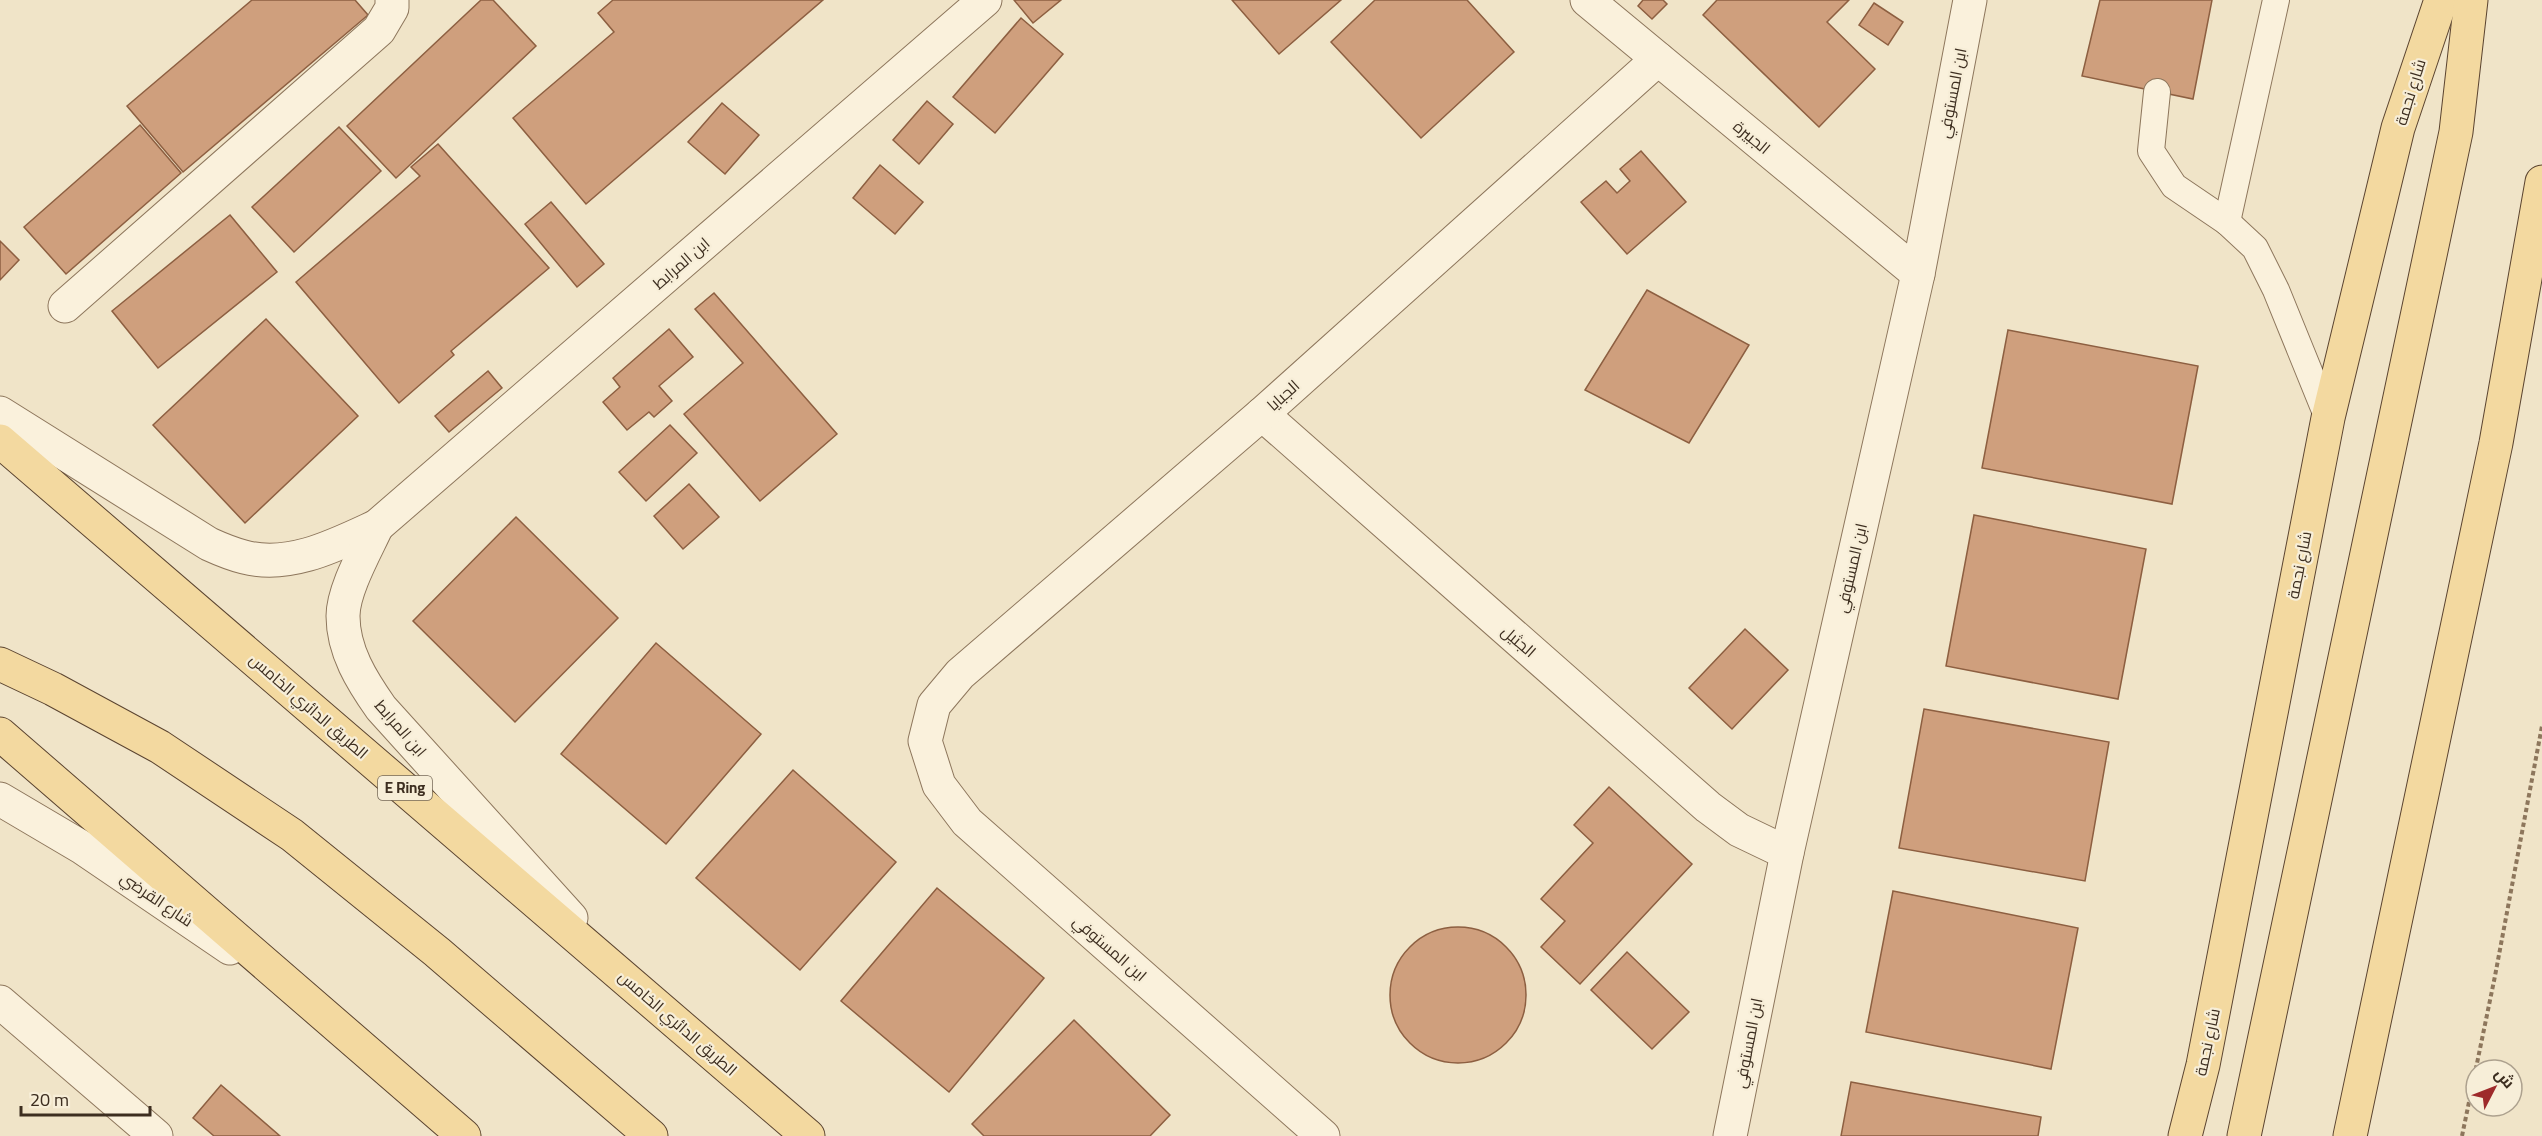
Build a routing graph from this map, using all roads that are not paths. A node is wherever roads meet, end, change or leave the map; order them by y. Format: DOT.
graph roads {
  1 [pos="392,0"];
  2 [pos="985,0"];
  3 [pos="1587,0"];
  4 [pos="1970,0"];
  5 [pos="2276,0"];
  6 [pos="2441,0"];
  7 [pos="2471,0"];
  8 [pos="1658,58"];
  9 [pos="2157,92"];
  10 [pos="2542,182"];
  11 [pos="2227,222"];
  12 [pos="1918,274"];
  13 [pos="65,306"];
  14 [pos="0,412"];
  15 [pos="1262,414"];
  16 [pos="2328,418"];
  17 [pos="0,441"];
  18 [pos="377,526"];
  19 [pos="0,664"];
  20 [pos="0,734"];
  21 [pos="925,741"];
  22 [pos="0,799"];
  23 [pos="1787,853"];
  24 [pos="624,976"];
  25 [pos="0,1002"];
  26 [pos="312,1004"];
  27 [pos="156,1136"];
  28 [pos="464,1136"];
  29 [pos="651,1136"];
  30 [pos="808,1136"];
  31 [pos="1323,1136"];
  32 [pos="1730,1136"];
  33 [pos="2185,1136"];
  34 [pos="2244,1136"];
  35 [pos="2350,1136"];
  1 -- 13 [label="street"];
  2 -- 18 [label="street, ابن المرابط"];
  3 -- 8 [label="street, الجبيرة"];
  4 -- 12 [label="street, ابن المستوفي"];
  5 -- 11 [label="lane"];
  6 -- 16 [label="main road, شارع نجمة"];
  7 -- 34 [label="main road"];
  8 -- 12 [label="street, الجبيرة"];
  8 -- 15 [label="street, الجبايا"];
  9 -- 11 [label="lane"];
  10 -- 35 [label="main road"];
  11 -- 16 [label="lane"];
  12 -- 23 [label="street, ابن المستوفي"];
  14 -- 18 [label="street, ابن المرابط"];
  15 -- 21 [label="street, الجبايا"];
  15 -- 23 [label="street, الجثيل"];
  16 -- 33 [label="main road, شارع نجمة"];
  17 -- 24 [label="main road, الطريق الدائري الخامس / E Ring"];
  18 -- 24 [label="street, ابن المرابط"];
  19 -- 29 [label="main road"];
  20 -- 26 [label="main road"];
  21 -- 31 [label="street, ابن المستوفي"];
  22 -- 26 [label="street, شارع القرضي"];
  23 -- 32 [label="street, ابن المستوفي"];
  24 -- 30 [label="main road, الطريق الدائري الخامس / E Ring"];
  25 -- 27 [label="street"];
  26 -- 28 [label="main road"];
}
